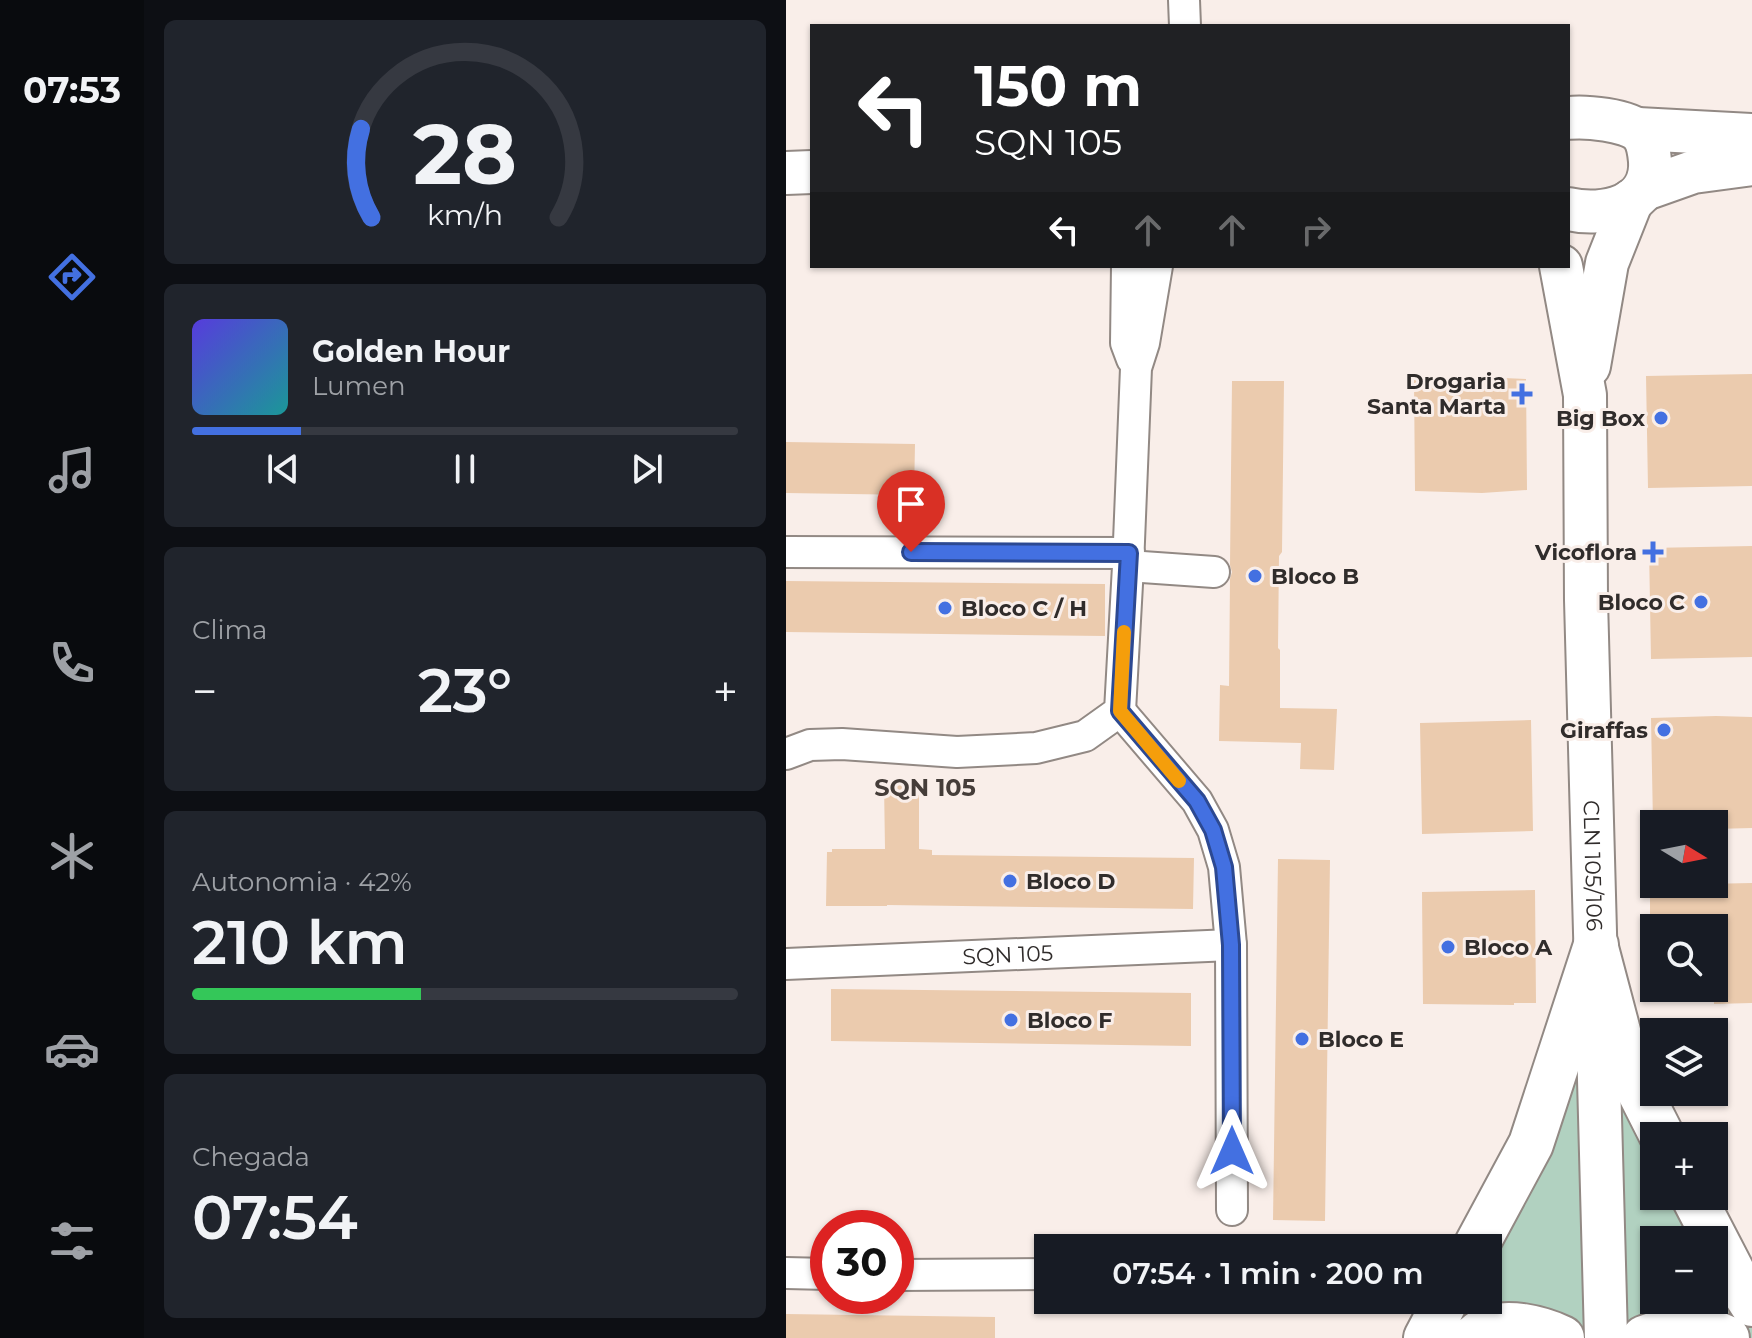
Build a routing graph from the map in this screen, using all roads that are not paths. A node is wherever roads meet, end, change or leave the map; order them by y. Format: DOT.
graph roads {
  1 [pos="1184,0"];
  2 [pos="1185,24"];
  3 [pos="1570,118"];
  4 [pos="1638,129"];
  5 [pos="1752,135"];
  6 [pos="1752,164"];
  7 [pos="810,172"];
  8 [pos="786,173"];
  9 [pos="1638,195"];
  10 [pos="1570,209"];
  11 [pos="1127,268"];
  12 [pos="1157,268"];
  13 [pos="1561,268"];
  14 [pos="1136,368"];
  15 [pos="1585,395"];
  16 [pos="786,552"];
  17 [pos="1129,560"];
  18 [pos="1214,572"];
  19 [pos="1120,711"];
  20 [pos="786,754"];
  21 [pos="1231,945"];
  22 [pos="1596,946"];
  23 [pos="786,964"];
  24 [pos="1655,1122"];
  25 [pos="1232,1210"];
  26 [pos="1700,1210"];
  27 [pos="1483,1234"];
  28 [pos="786,1273"];
  29 [pos="810,1274"];
  30 [pos="1034,1274"];
  31 [pos="914,1275"];
  32 [pos="1752,1304"];
  33 [pos="1439,1314"];
  34 [pos="1426,1338"];
  35 [pos="1473,1338"];
  36 [pos="1562,1338"];
  37 [pos="1606,1338"];
  38 [pos="1644,1338"];
  39 [pos="1727,1338"];
  1 -- 2 [label="street"];
  3 -- 4 [label="street"];
  4 -- 5 [label="street"];
  4 -- 9 [label="street, CLN 105/106"];
  6 -- 9 [label="street"];
  7 -- 8 [label="street"];
  9 -- 10 [label="street"];
  9 -- 15 [label="street, CLN 105/106"];
  11 -- 14 [label="street"];
  12 -- 14 [label="street"];
  13 -- 15 [label="street, CLN 105/106"];
  14 -- 17 [label="street"];
  15 -- 22 [label="street, CLN 105/106"];
  16 -- 17 [label="street"];
  17 -- 18 [label="street"];
  17 -- 19 [label="street"];
  19 -- 20 [label="street"];
  19 -- 21 [label="street"];
  21 -- 23 [label="street, SQN 105"];
  21 -- 25 [label="street"];
  22 -- 24 [label="main road"];
  22 -- 27 [label="main road"];
  22 -- 37 [label="street, CLN 105/106"];
  26 -- 32 [label="main road"];
  28 -- 29 [label="street"];
  30 -- 31 [label="street"];
  33 -- 34 [label="main road"];
  35 -- 36 [label="main road"];
  38 -- 39 [label="main road"];
}
